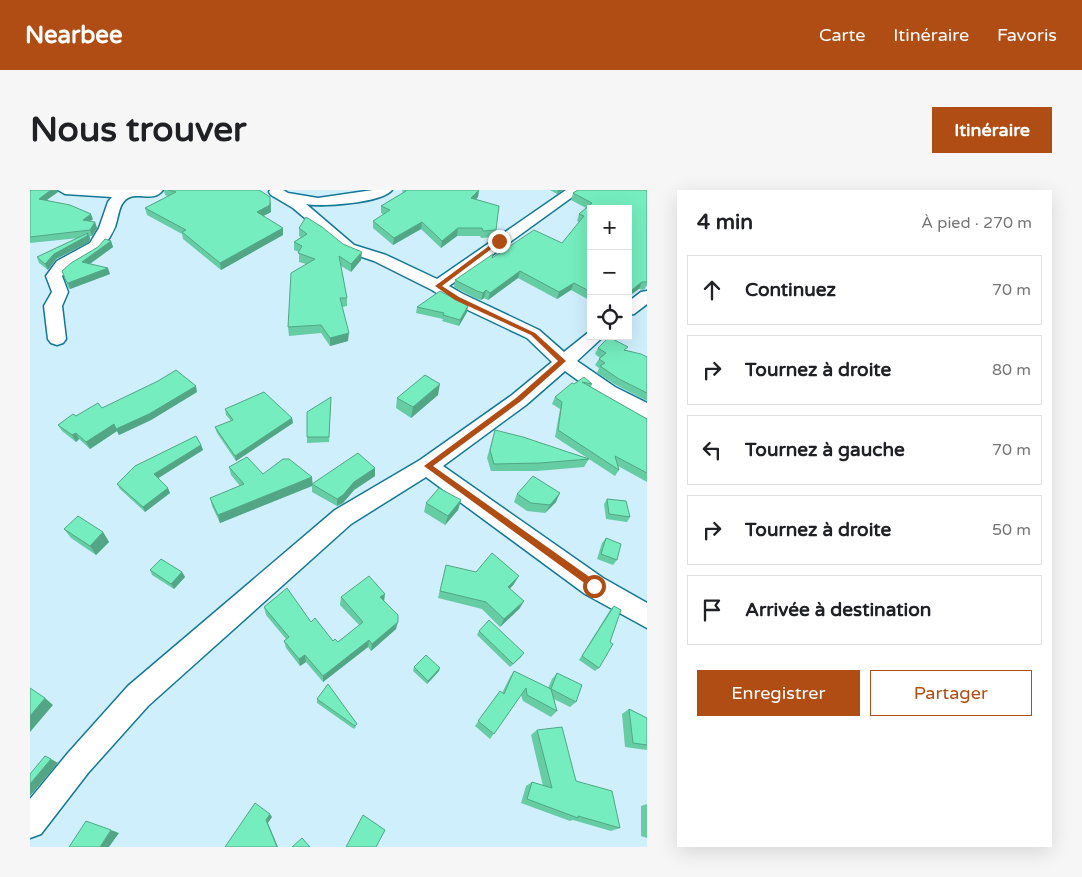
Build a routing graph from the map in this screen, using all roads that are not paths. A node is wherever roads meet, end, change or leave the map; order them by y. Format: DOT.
graph roads {
  1 [pos="65,190"];
  2 [pos="156,190"];
  3 [pos="385,190"];
  4 [pos="574,190"];
  5 [pos="275,191"];
  6 [pos="127,193"];
  7 [pos="307,204"];
  8 [pos="438,286"];
  9 [pos="647,296"];
  10 [pos="632,307"];
  11 [pos="57,339"];
  12 [pos="590,340"];
  13 [pos="562,361"];
  14 [pos="647,412"];
  15 [pos="427,466"];
  16 [pos="647,616"];
  17 [pos="30,823"];
  1 -- 6 [label="street"];
  2 -- 6 [label="street"];
  3 -- 7 [label="street"];
  4 -- 8 [label="street"];
  5 -- 7 [label="street"];
  6 -- 11 [label="street"];
  7 -- 8 [label="street"];
  8 -- 13 [label="street"];
  9 -- 10 [label="street"];
  12 -- 13 [label="street"];
  13 -- 14 [label="street"];
  13 -- 15 [label="street"];
  15 -- 16 [label="street"];
  15 -- 17 [label="street"];
}
